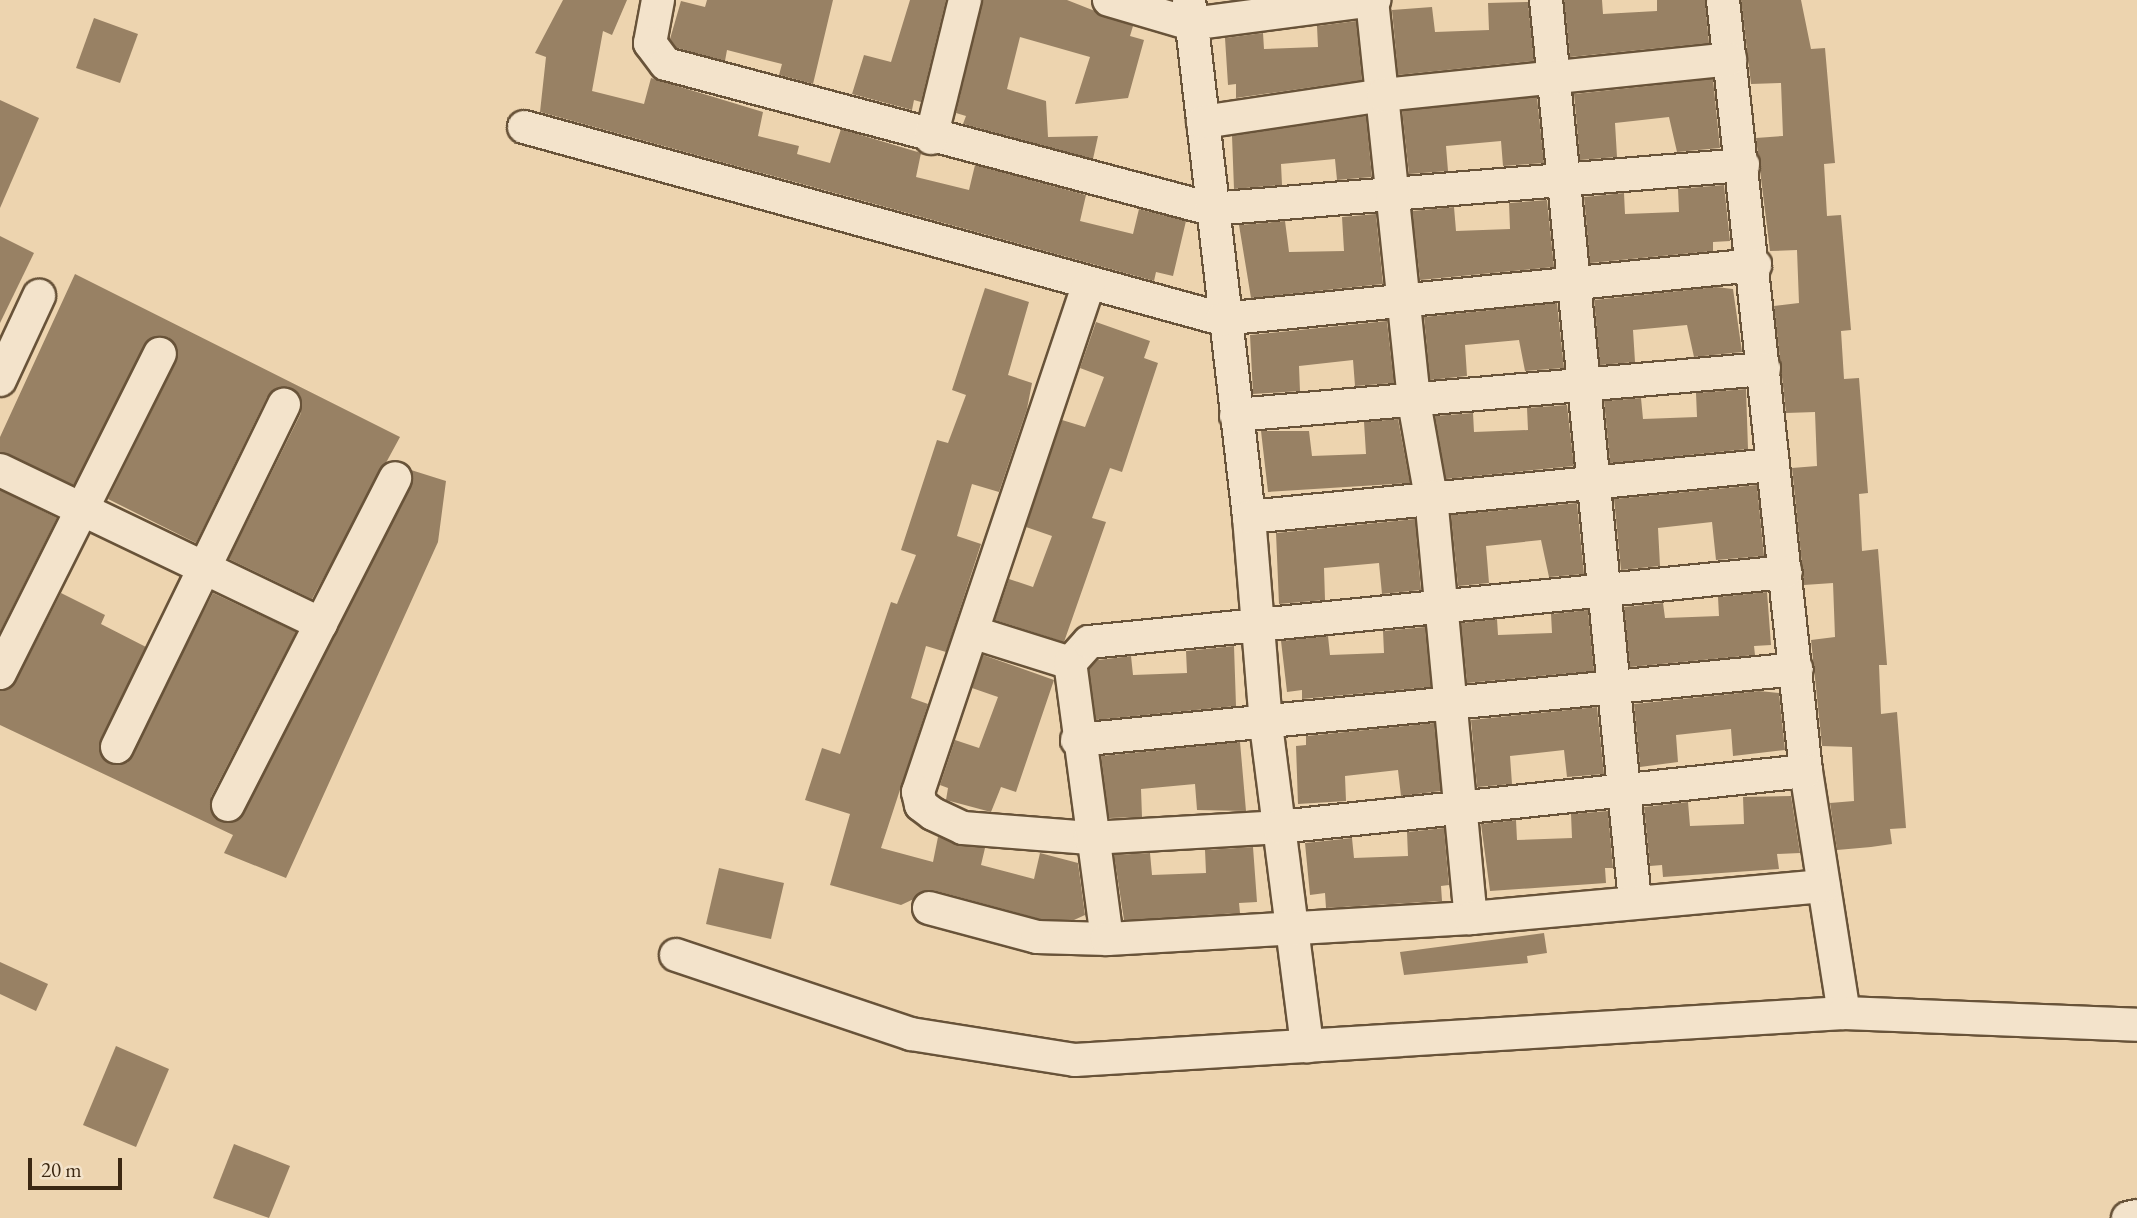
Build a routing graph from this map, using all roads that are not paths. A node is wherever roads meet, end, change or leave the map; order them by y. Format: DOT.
graph roads {
  1 [pos="658,0"];
  2 [pos="965,0"];
  3 [pos="1109,0"];
  4 [pos="1373,0"];
  5 [pos="1546,0"];
  6 [pos="1723,0"];
  7 [pos="1190,12"];
  8 [pos="1730,59"];
  9 [pos="1549,77"];
  10 [pos="1383,95"];
  11 [pos="1203,121"];
  12 [pos="524,127"];
  13 [pos="931,138"];
  14 [pos="1743,165"];
  15 [pos="1561,180"];
  16 [pos="1395,194"];
  17 [pos="1211,209"];
  18 [pos="1755,265"];
  19 [pos="1573,282"];
  20 [pos="1089,284"];
  21 [pos="40,296"];
  22 [pos="1407,297"];
  23 [pos="1222,319"];
  24 [pos="160,354"];
  25 [pos="1764,369"];
  26 [pos="0,380"];
  27 [pos="1587,387"];
  28 [pos="1415,402"];
  29 [pos="284,405"];
  30 [pos="1236,415"];
  31 [pos="1772,465"];
  32 [pos="0,470"];
  33 [pos="395,478"];
  34 [pos="1596,481"];
  35 [pos="1431,497"];
  36 [pos="82,507"];
  37 [pos="1249,517"];
  38 [pos="203,568"];
  39 [pos="1785,572"];
  40 [pos="1605,592"];
  41 [pos="1437,608"];
  42 [pos="321,624"];
  43 [pos="1255,625"];
  44 [pos="975,633"];
  45 [pos="1070,663"];
  46 [pos="1797,669"];
  47 [pos="0,673"];
  48 [pos="1612,688"];
  49 [pos="1451,707"];
  50 [pos="1266,725"];
  51 [pos="1077,740"];
  52 [pos="117,747"];
  53 [pos="1806,771"];
  54 [pos="1625,792"];
  55 [pos="228,805"];
  56 [pos="1458,808"];
  57 [pos="1279,827"];
  58 [pos="1090,838"];
  59 [pos="1824,886"];
  60 [pos="1635,902"];
  61 [pos="929,908"];
  62 [pos="1471,918"];
  63 [pos="1291,931"];
  64 [pos="1107,939"];
  65 [pos="676,955"];
  66 [pos="1844,1013"];
  67 [pos="2137,1025"];
  68 [pos="1307,1046"];
  69 [pos="2137,1216"];
  70 [pos="2128,1218"];
  1 -- 13 [label="street"];
  2 -- 13 [label="street"];
  3 -- 7 [label="street"];
  4 -- 7 [label="street"];
  4 -- 10 [label="street"];
  5 -- 9 [label="street"];
  6 -- 8 [label="street"];
  7 -- 11 [label="street"];
  8 -- 9 [label="street"];
  8 -- 14 [label="street"];
  9 -- 10 [label="street"];
  9 -- 15 [label="street"];
  10 -- 11 [label="street"];
  10 -- 16 [label="street"];
  11 -- 17 [label="street"];
  12 -- 20 [label="street"];
  13 -- 17 [label="street"];
  14 -- 15 [label="street"];
  14 -- 18 [label="street"];
  15 -- 16 [label="street"];
  15 -- 19 [label="street"];
  16 -- 17 [label="street"];
  16 -- 22 [label="street"];
  17 -- 23 [label="street"];
  18 -- 19 [label="street"];
  18 -- 25 [label="street"];
  19 -- 22 [label="street"];
  19 -- 27 [label="street"];
  20 -- 23 [label="street"];
  20 -- 44 [label="street"];
  21 -- 26 [label="street"];
  22 -- 23 [label="street"];
  22 -- 28 [label="street"];
  23 -- 30 [label="street"];
  24 -- 36 [label="street"];
  25 -- 27 [label="street"];
  25 -- 31 [label="street"];
  27 -- 28 [label="street"];
  27 -- 34 [label="street"];
  28 -- 30 [label="street"];
  28 -- 35 [label="street"];
  29 -- 38 [label="street"];
  30 -- 37 [label="street"];
  31 -- 34 [label="street"];
  31 -- 39 [label="street"];
  32 -- 36 [label="street"];
  33 -- 42 [label="street"];
  34 -- 35 [label="street"];
  34 -- 40 [label="street"];
  35 -- 37 [label="street"];
  35 -- 41 [label="street"];
  36 -- 38 [label="street"];
  36 -- 47 [label="street"];
  37 -- 43 [label="street"];
  38 -- 42 [label="street"];
  38 -- 52 [label="street"];
  39 -- 40 [label="street"];
  39 -- 46 [label="street"];
  40 -- 41 [label="street"];
  40 -- 48 [label="street"];
  41 -- 43 [label="street"];
  41 -- 49 [label="street"];
  42 -- 55 [label="street"];
  43 -- 45 [label="street"];
  43 -- 50 [label="street"];
  44 -- 45 [label="street"];
  44 -- 58 [label="street"];
  45 -- 51 [label="street"];
  46 -- 48 [label="street"];
  46 -- 53 [label="street"];
  48 -- 49 [label="street"];
  48 -- 54 [label="street"];
  49 -- 50 [label="street"];
  49 -- 56 [label="street"];
  50 -- 51 [label="street"];
  50 -- 57 [label="street"];
  51 -- 58 [label="street"];
  53 -- 54 [label="street"];
  53 -- 59 [label="street"];
  54 -- 56 [label="street"];
  54 -- 60 [label="street"];
  56 -- 57 [label="street"];
  56 -- 62 [label="street"];
  57 -- 58 [label="street"];
  57 -- 63 [label="street"];
  58 -- 64 [label="street"];
  59 -- 60 [label="street"];
  59 -- 66 [label="street"];
  60 -- 62 [label="street"];
  61 -- 64 [label="street"];
  62 -- 63 [label="street"];
  63 -- 64 [label="street"];
  63 -- 68 [label="street"];
  65 -- 68 [label="street"];
  66 -- 67 [label="street"];
  66 -- 68 [label="street"];
  69 -- 70 [label="street"];
}
